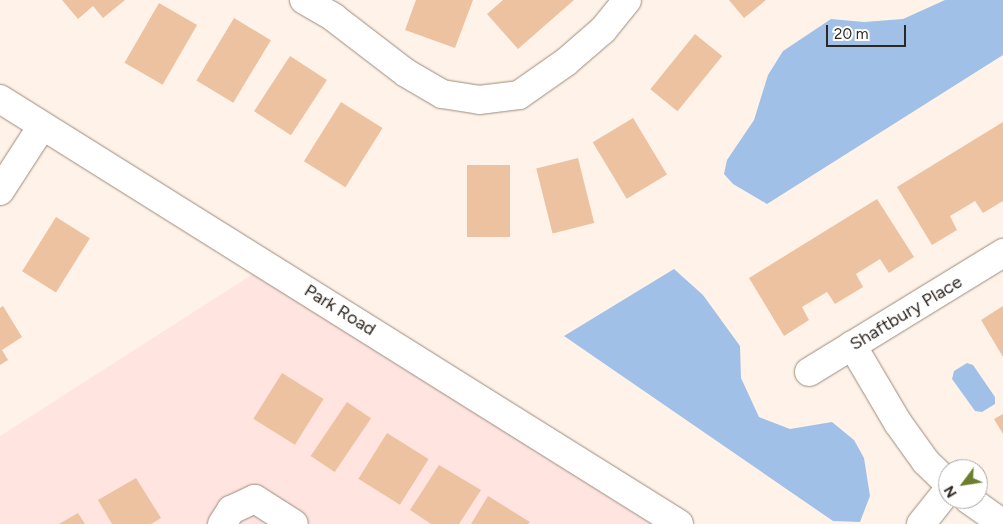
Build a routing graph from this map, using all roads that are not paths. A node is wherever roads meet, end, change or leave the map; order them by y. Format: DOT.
graph roads {
  1 [pos="304,0"];
  2 [pos="627,0"];
  3 [pos="340,8"];
  4 [pos="0,99"];
  5 [pos="42,126"];
  6 [pos="0,191"];
  7 [pos="1003,254"];
  8 [pos="852,345"];
  9 [pos="809,372"];
  10 [pos="938,473"];
  11 [pos="938,503"];
  12 [pos="222,524"];
  13 [pos="294,524"];
  14 [pos="679,524"];
  15 [pos="921,524"];
  1 -- 3 [label="street"];
  2 -- 3 [label="street"];
  4 -- 5 [label="street, Park Road"];
  5 -- 6 [label="street"];
  5 -- 14 [label="street, Park Road"];
  7 -- 8 [label="street, Shaftbury Place"];
  8 -- 9 [label="street, Shaftbury Place"];
  8 -- 10 [label="street"];
  11 -- 15 [label="street"];
  12 -- 13 [label="street"];
}
